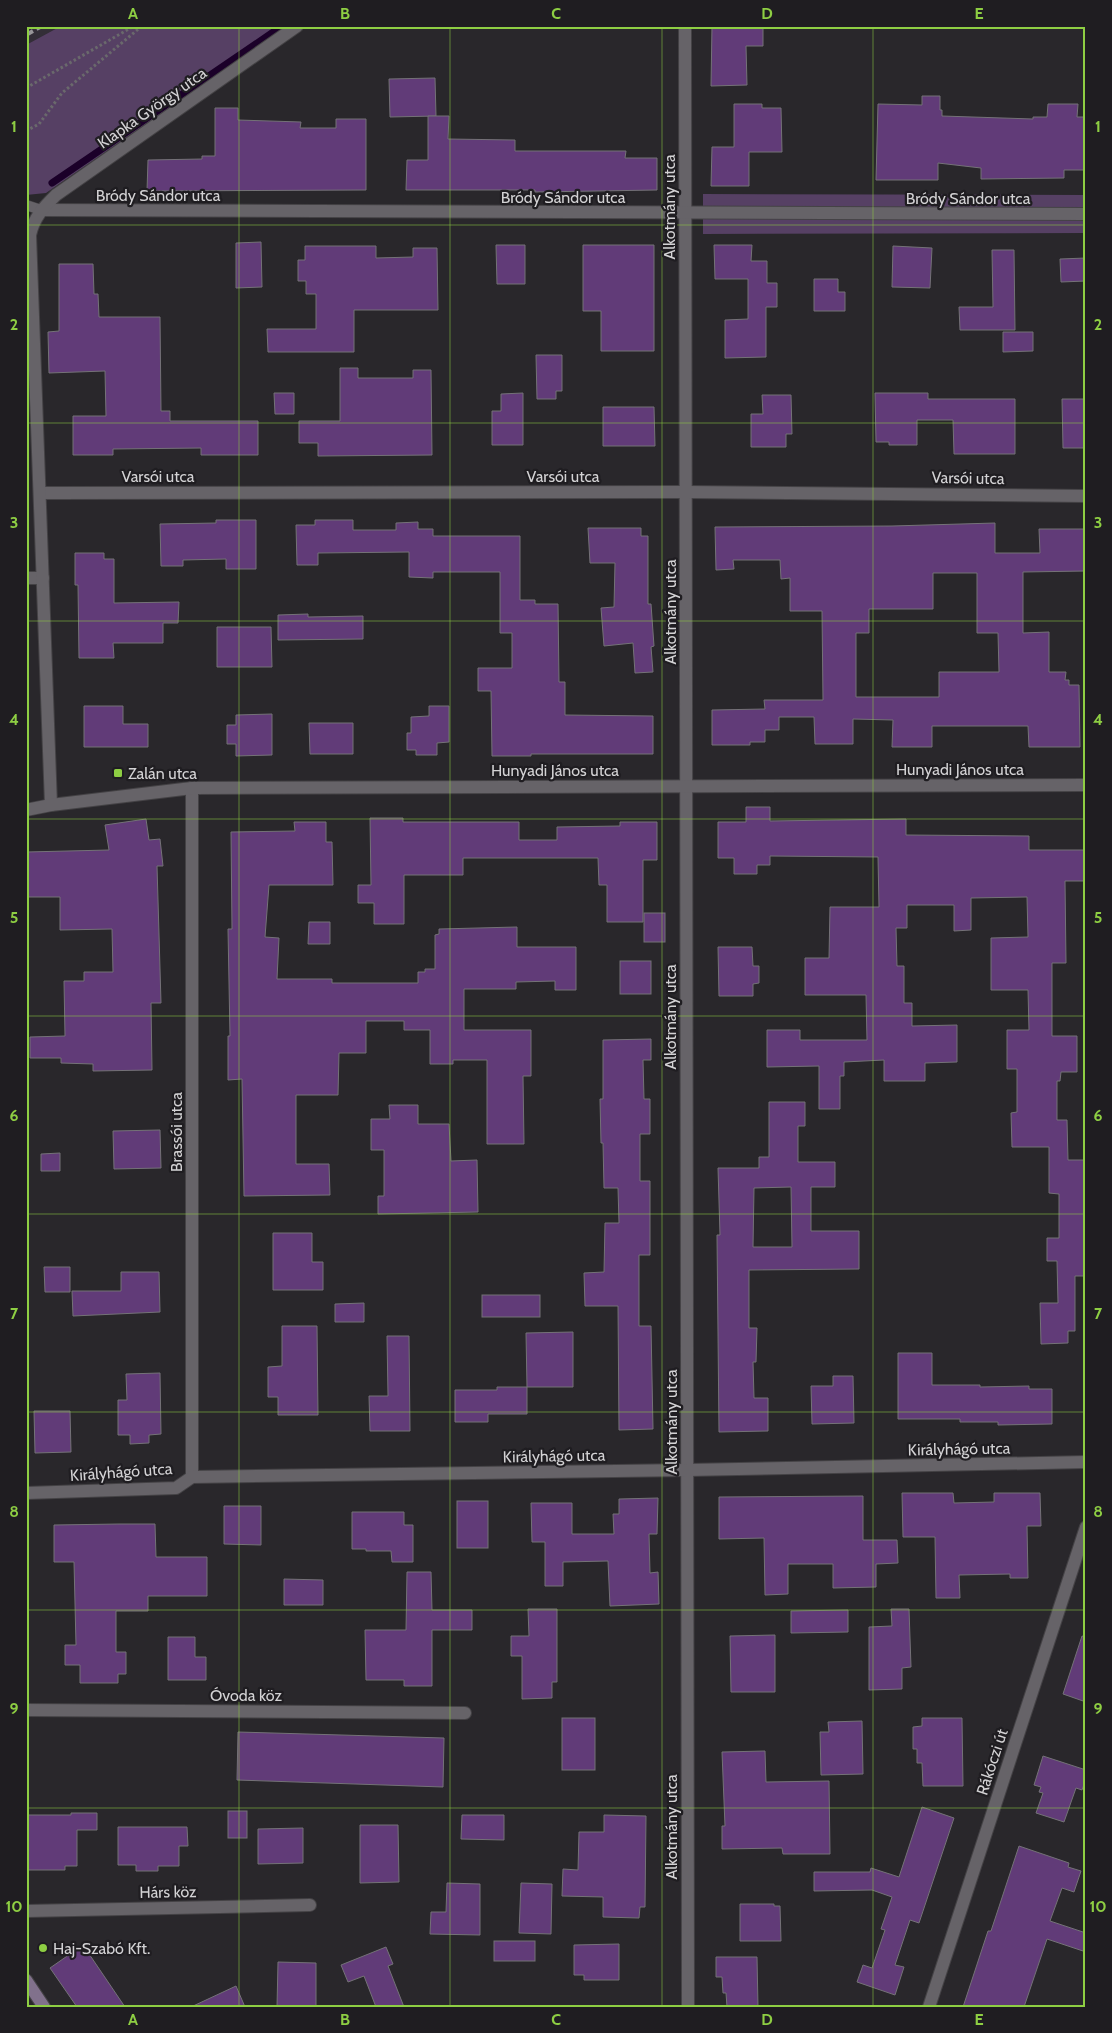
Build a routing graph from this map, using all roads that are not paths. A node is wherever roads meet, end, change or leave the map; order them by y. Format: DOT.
graph roads {
  1 [pos="296,26"];
  2 [pos="685,26"];
  3 [pos="26,206"];
  4 [pos="41,210"];
  5 [pos="686,214"];
  6 [pos="1086,214"];
  7 [pos="686,492"];
  8 [pos="40,493"];
  9 [pos="1086,496"];
  10 [pos="26,578"];
  11 [pos="43,578"];
  12 [pos="1086,785"];
  13 [pos="686,786"];
  14 [pos="192,788"];
  15 [pos="52,805"];
  16 [pos="26,810"];
  17 [pos="1086,1462"];
  18 [pos="687,1470"];
  19 [pos="192,1477"];
  20 [pos="26,1493"];
  21 [pos="1086,1528"];
  22 [pos="26,1710"];
  23 [pos="465,1713"];
  24 [pos="310,1905"];
  25 [pos="26,1911"];
  26 [pos="26,1980"];
  27 [pos="44,2007"];
  28 [pos="688,2007"];
  29 [pos="929,2007"];
  1 -- 4 [label="street, Klapka György utca"];
  2 -- 5 [label="street, Alkotmány utca"];
  3 -- 4 [label="lane"];
  4 -- 5 [label="street, Bródy Sándor utca"];
  4 -- 8 [label="street"];
  5 -- 6 [label="street, Bródy Sándor utca"];
  5 -- 7 [label="street, Alkotmány utca"];
  7 -- 8 [label="street, Varsói utca"];
  7 -- 9 [label="street, Varsói utca"];
  7 -- 13 [label="street, Alkotmány utca"];
  8 -- 11 [label="street"];
  10 -- 11 [label="street"];
  11 -- 15 [label="street"];
  12 -- 13 [label="street, Hunyadi János utca"];
  13 -- 14 [label="street, Hunyadi János utca"];
  13 -- 18 [label="street, Alkotmány utca"];
  14 -- 15 [label="street, Hunyadi János utca"];
  14 -- 19 [label="street, Brassói utca"];
  15 -- 16 [label="street, Hunyadi János utca"];
  17 -- 18 [label="street, Királyhágó utca"];
  18 -- 19 [label="street, Királyhágó utca"];
  18 -- 28 [label="street, Alkotmány utca"];
  19 -- 20 [label="street, Királyhágó utca"];
  21 -- 29 [label="street, Rákóczi út"];
  22 -- 23 [label="street, Óvoda köz"];
  24 -- 25 [label="street, Hárs köz"];
  26 -- 27 [label="street"];
}
